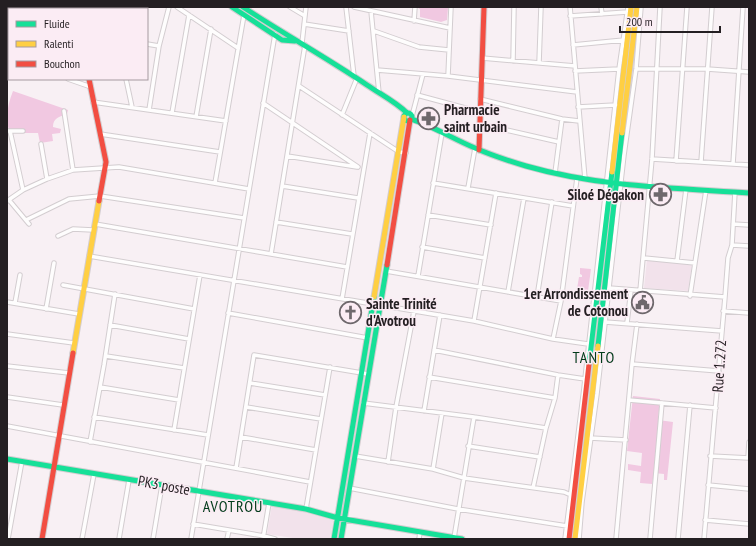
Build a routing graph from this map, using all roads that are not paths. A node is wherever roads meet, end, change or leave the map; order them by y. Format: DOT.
graph roads {
  1 [pos="169,7"];
  2 [pos="177,7"];
  3 [pos="232,7"];
  4 [pos="242,7"];
  5 [pos="290,7"];
  6 [pos="306,7"];
  7 [pos="346,7"];
  8 [pos="354,7"];
  9 [pos="415,7"];
  10 [pos="451,7"];
  11 [pos="484,7"];
  12 [pos="514,7"];
  13 [pos="541,7"];
  14 [pos="570,7"];
  15 [pos="601,7"];
  16 [pos="631,7"];
  17 [pos="637,7"];
  18 [pos="641,7"];
  19 [pos="660,7"];
  20 [pos="687,7"];
  21 [pos="712,7"];
  22 [pos="743,7"];
  23 [pos="628,9"];
  24 [pos="371,11"];
  25 [pos="189,14"];
  26 [pos="602,14"];
  27 [pos="244,15"];
  28 [pos="305,16"];
  29 [pos="570,16"];
  30 [pos="414,21"];
  31 [pos="304,24"];
  32 [pos="450,28"];
  33 [pos="211,29"];
  34 [pos="349,31"];
  35 [pos="374,31"];
  36 [pos="275,32"];
  37 [pos="624,40"];
  38 [pos="302,43"];
  39 [pos="148,44"];
  40 [pos="573,45"];
  41 [pos="159,46"];
  42 [pos="238,48"];
  43 [pos="449,50"];
  44 [pos="482,58"];
  45 [pos="513,60"];
  46 [pos="539,63"];
  47 [pos="575,66"];
  48 [pos="619,69"];
  49 [pos="636,69"];
  50 [pos="682,69"];
  51 [pos="707,69"];
  52 [pos="377,70"];
  53 [pos="657,70"];
  54 [pos="575,71"];
  55 [pos="739,71"];
  56 [pos="749,72"];
  57 [pos="423,74"];
  58 [pos="448,76"];
  59 [pos="356,77"];
  60 [pos="71,80"];
  61 [pos="89,80"];
  62 [pos="126,80"];
  63 [pos="481,80"];
  64 [pos="299,86"];
  65 [pos="91,87"];
  66 [pos="577,92"];
  67 [pos="379,93"];
  68 [pos="417,95"];
  69 [pos="480,99"];
  70 [pos="93,102"];
  71 [pos="263,103"];
  72 [pos="616,105"];
  73 [pos="132,107"];
  74 [pos="578,107"];
  75 [pos="149,110"];
  76 [pos="64,111"];
  77 [pos="480,112"];
  78 [pos="172,113"];
  79 [pos="342,115"];
  80 [pos="196,117"];
  81 [pos="409,117"];
  82 [pos="562,118"];
  83 [pos="226,121"];
  84 [pos="579,121"];
  85 [pos="292,124"];
  86 [pos="480,124"];
  87 [pos="9,131"];
  88 [pos="23,131"];
  89 [pos="370,133"];
  90 [pos="442,133"];
  91 [pos="100,134"];
  92 [pos="559,142"];
  93 [pos="41,144"];
  94 [pos="477,149"];
  95 [pos="220,152"];
  96 [pos="399,152"];
  97 [pos="406,153"];
  98 [pos="287,156"];
  99 [pos="652,159"];
  100 [pos="676,161"];
  101 [pos="701,162"];
  102 [pos="733,164"];
  103 [pos="749,165"];
  104 [pos="104,167"];
  105 [pos="358,167"];
  106 [pos="364,168"];
  107 [pos="73,170"];
  108 [pos="555,173"];
  109 [pos="577,178"];
  110 [pos="48,179"];
  111 [pos="585,179"];
  112 [pos="215,183"];
  113 [pos="433,183"];
  114 [pos="609,183"];
  115 [pos="619,184"];
  116 [pos="282,186"];
  117 [pos="650,186"];
  118 [pos="468,188"];
  119 [pos="249,189"];
  120 [pos="686,189"];
  121 [pos="23,190"];
  122 [pos="706,190"];
  123 [pos="736,192"];
  124 [pos="496,193"];
  125 [pos="749,193"];
  126 [pos="100,196"];
  127 [pos="358,198"];
  128 [pos="524,198"];
  129 [pos="8,200"];
  130 [pos="552,202"];
  131 [pos="573,206"];
  132 [pos="428,215"];
  133 [pos="244,218"];
  134 [pos="26,220"];
  135 [pos="276,222"];
  136 [pos="29,224"];
  137 [pos="94,224"];
  138 [pos="733,224"];
  139 [pos="490,225"];
  140 [pos="749,225"];
  141 [pos="93,230"];
  142 [pos="352,234"];
  143 [pos="58,236"];
  144 [pos="732,245"];
  145 [pos="749,246"];
  146 [pos="422,247"];
  147 [pos="239,248"];
  148 [pos="271,254"];
  149 [pos="89,256"];
  150 [pos="485,258"];
  151 [pos="644,258"];
  152 [pos="677,261"];
  153 [pos="54,263"];
  154 [pos="695,263"];
  155 [pos="347,267"];
  156 [pos="386,271"];
  157 [pos="20,275"];
  158 [pos="200,275"];
  159 [pos="418,276"];
  160 [pos="234,280"];
  161 [pos="63,285"];
  162 [pos="480,287"];
  163 [pos="84,288"];
  164 [pos="609,288"];
  165 [pos="631,290"];
  166 [pos="640,291"];
  167 [pos="508,292"];
  168 [pos="115,294"];
  169 [pos="690,296"];
  170 [pos="537,297"];
  171 [pos="724,297"];
  172 [pos="342,299"];
  173 [pos="561,301"];
  174 [pos="7,302"];
  175 [pos="15,303"];
  176 [pos="373,304"];
  177 [pos="380,305"];
  178 [pos="46,308"];
  179 [pos="194,309"];
  180 [pos="414,311"];
  181 [pos="723,311"];
  182 [pos="228,313"];
  183 [pos="749,313"];
  184 [pos="79,314"];
  185 [pos="440,315"];
  186 [pos="474,321"];
  187 [pos="605,322"];
  188 [pos="627,323"];
  189 [pos="637,324"];
  190 [pos="110,325"];
  191 [pos="722,331"];
  192 [pos="7,334"];
  193 [pos="368,338"];
  194 [pos="189,339"];
  195 [pos="553,339"];
  196 [pos="74,343"];
  197 [pos="588,344"];
  198 [pos="434,350"];
  199 [pos="106,356"];
  200 [pos="632,364"];
  201 [pos="7,366"];
  202 [pos="330,367"];
  203 [pos="184,368"];
  204 [pos="719,371"];
  205 [pos="362,373"];
  206 [pos="69,374"];
  207 [pos="368,374"];
  208 [pos="558,375"];
  209 [pos="429,377"];
  210 [pos="584,378"];
  211 [pos="250,383"];
  212 [pos="100,387"];
  213 [pos="325,396"];
  214 [pos="7,397"];
  215 [pos="555,398"];
  216 [pos="179,400"];
  217 [pos="629,400"];
  218 [pos="363,403"];
  219 [pos="662,403"];
  220 [pos="63,405"];
  221 [pos="690,405"];
  222 [pos="246,407"];
  223 [pos="396,407"];
  224 [pos="716,408"];
  225 [pos="424,411"];
  226 [pos="442,413"];
  227 [pos="94,417"];
  228 [pos="474,417"];
  229 [pos="321,419"];
  230 [pos="7,426"];
  231 [pos="546,428"];
  232 [pos="174,430"];
  233 [pos="58,435"];
  234 [pos="208,435"];
  235 [pos="241,437"];
  236 [pos="590,438"];
  237 [pos="626,440"];
  238 [pos="90,442"];
  239 [pos="749,442"];
  240 [pos="468,446"];
  241 [pos="316,450"];
  242 [pos="354,456"];
  243 [pos="710,456"];
  244 [pos="540,457"];
  245 [pos="748,458"];
  246 [pos="7,459"];
  247 [pos="22,461"];
  248 [pos="204,462"];
  249 [pos="388,462"];
  250 [pos="52,467"];
  251 [pos="236,468"];
  252 [pos="433,469"];
  253 [pos="94,474"];
  254 [pos="464,478"];
  255 [pos="129,480"];
  256 [pos="310,482"];
  257 [pos="162,485"];
  258 [pos="708,485"];
  259 [pos="349,488"];
  260 [pos="533,488"];
  261 [pos="749,489"];
  262 [pos="199,491"];
  263 [pos="571,494"];
  264 [pos="269,503"];
  265 [pos="306,509"];
  266 [pos="458,509"];
  267 [pos="338,518"];
  268 [pos="345,519"];
  269 [pos="705,520"];
  270 [pos="193,524"];
  271 [pos="749,524"];
  272 [pos="567,526"];
  273 [pos="229,530"];
  274 [pos="420,532"];
  275 [pos="264,537"];
  276 [pos="454,538"];
  277 [pos="8,539"];
  278 [pos="42,539"];
  279 [pos="82,539"];
  280 [pos="119,539"];
  281 [pos="153,539"];
  282 [pos="191,539"];
  283 [pos="227,539"];
  284 [pos="275,539"];
  285 [pos="334,539"];
  286 [pos="341,539"];
  287 [pos="419,539"];
  288 [pos="462,539"];
  289 [pos="565,539"];
  290 [pos="570,539"];
  291 [pos="575,539"];
  292 [pos="579,539"];
  293 [pos="616,539"];
  294 [pos="650,539"];
  295 [pos="678,539"];
  296 [pos="704,539"];
  1 -- 41 [label="street"];
  2 -- 25 [label="street"];
  3 -- 27 [label="street"];
  4 -- 36 [label="street"];
  5 -- 28 [label="street"];
  6 -- 28 [label="street"];
  7 -- 34 [label="street"];
  8 -- 24 [label="street"];
  9 -- 30 [label="street"];
  10 -- 32 [label="street"];
  11 -- 44 [label="street"];
  12 -- 45 [label="street"];
  13 -- 46 [label="street"];
  14 -- 29 [label="street"];
  15 -- 26 [label="street"];
  16 -- 114 [label="street"];
  17 -- 115 [label="street"];
  18 -- 49 [label="street"];
  19 -- 53 [label="street"];
  20 -- 50 [label="street"];
  21 -- 51 [label="street"];
  22 -- 55 [label="street"];
  23 -- 26 [label="street"];
  23 -- 37 [label="street"];
  24 -- 30 [label="street"];
  24 -- 35 [label="street"];
  25 -- 33 [label="street"];
  25 -- 78 [label="street"];
  26 -- 29 [label="street"];
  27 -- 36 [label="street"];
  27 -- 42 [label="street"];
  28 -- 31 [label="street"];
  29 -- 40 [label="street"];
  30 -- 32 [label="street"];
  31 -- 34 [label="street"];
  31 -- 38 [label="street"];
  32 -- 43 [label="street"];
  33 -- 42 [label="street"];
  33 -- 80 [label="street"];
  34 -- 59 [label="street"];
  35 -- 43 [label="street"];
  35 -- 52 [label="street"];
  36 -- 38 [label="street"];
  36 -- 71 [label="street"];
  37 -- 40 [label="street"];
  37 -- 48 [label="street"];
  38 -- 59 [label="street"];
  38 -- 64 [label="street"];
  39 -- 41 [label="street"];
  40 -- 47 [label="street"];
  41 -- 75 [label="street"];
  42 -- 83 [label="street"];
  43 -- 58 [label="street"];
  44 -- 45 [label="street"];
  44 -- 63 [label="street"];
  45 -- 46 [label="street"];
  46 -- 47 [label="street"];
  47 -- 54 [label="street"];
  48 -- 54 [label="street"];
  48 -- 72 [label="street"];
  49 -- 53 [label="street"];
  49 -- 115 [label="street"];
  50 -- 51 [label="street"];
  50 -- 53 [label="street"];
  50 -- 100 [label="street"];
  51 -- 55 [label="street"];
  51 -- 101 [label="street"];
  52 -- 57 [label="street"];
  52 -- 67 [label="street"];
  53 -- 99 [label="street"];
  54 -- 66 [label="street"];
  55 -- 56 [label="street"];
  55 -- 102 [label="street"];
  57 -- 58 [label="street"];
  57 -- 68 [label="street"];
  58 -- 63 [label="street"];
  59 -- 67 [label="street"];
  59 -- 79 [label="street"];
  60 -- 65 [label="street"];
  61 -- 65 [label="street"];
  62 -- 73 [label="street"];
  63 -- 66 [label="street"];
  63 -- 69 [label="street"];
  64 -- 79 [label="street"];
  64 -- 85 [label="street"];
  65 -- 70 [label="street"];
  66 -- 74 [label="street"];
  67 -- 81 [label="street"];
  68 -- 77 [label="street"];
  68 -- 81 [label="street"];
  69 -- 77 [label="street"];
  69 -- 82 [label="street"];
  70 -- 73 [label="street"];
  70 -- 91 [label="street"];
  71 -- 85 [label="street"];
  71 -- 119 [label="street"];
  72 -- 74 [label="street"];
  72 -- 114 [label="street"];
  73 -- 75 [label="street"];
  74 -- 84 [label="street"];
  75 -- 78 [label="street"];
  76 -- 107 [label="street"];
  77 -- 86 [label="street"];
  78 -- 80 [label="street"];
  79 -- 89 [label="street"];
  80 -- 83 [label="street"];
  81 -- 90 [label="street"];
  81 -- 96 [label="street"];
  81 -- 97 [label="street"];
  82 -- 84 [label="street"];
  82 -- 92 [label="street"];
  83 -- 95 [label="street"];
  84 -- 111 [label="street"];
  85 -- 98 [label="street"];
  85 -- 105 [label="street"];
  86 -- 92 [label="street"];
  86 -- 94 [label="street"];
  87 -- 88 [label="street"];
  87 -- 121 [label="street"];
  89 -- 96 [label="street"];
  89 -- 106 [label="street"];
  90 -- 94 [label="street"];
  90 -- 113 [label="street"];
  91 -- 95 [label="street"];
  91 -- 104 [label="street"];
  92 -- 108 [label="street"];
  93 -- 110 [label="street"];
  94 -- 108 [label="street"];
  94 -- 118 [label="street"];
  95 -- 112 [label="street"];
  96 -- 97 [label="street"];
  96 -- 176 [label="street"];
  97 -- 156 [label="street"];
  98 -- 105 [label="street"];
  98 -- 116 [label="street"];
  99 -- 100 [label="street"];
  99 -- 117 [label="street"];
  100 -- 101 [label="street"];
  101 -- 102 [label="street"];
  102 -- 103 [label="street"];
  104 -- 107 [label="street"];
  104 -- 112 [label="street"];
  104 -- 126 [label="street"];
  105 -- 106 [label="street"];
  106 -- 127 [label="street"];
  107 -- 110 [label="street"];
  108 -- 109 [label="street"];
  109 -- 111 [label="street"];
  109 -- 131 [label="street"];
  110 -- 121 [label="street"];
  111 -- 114 [label="street"];
  112 -- 119 [label="street"];
  113 -- 118 [label="street"];
  113 -- 132 [label="street"];
  114 -- 115 [label="street"];
  114 -- 197 [label="street"];
  114 -- 290 [label="street"];
  115 -- 117 [label="street"];
  115 -- 164 [label="street"];
  115 -- 291 [label="street"];
  116 -- 127 [label="street"];
  116 -- 135 [label="street"];
  117 -- 120 [label="street"];
  117 -- 151 [label="street"];
  118 -- 124 [label="street"];
  119 -- 133 [label="street"];
  120 -- 122 [label="street"];
  120 -- 152 [label="street"];
  121 -- 129 [label="street"];
  122 -- 123 [label="street"];
  122 -- 154 [label="street"];
  123 -- 125 [label="street"];
  123 -- 138 [label="street, Rue 1.272"];
  124 -- 128 [label="street"];
  124 -- 139 [label="street"];
  126 -- 133 [label="street"];
  126 -- 134 [label="street"];
  126 -- 137 [label="street"];
  127 -- 142 [label="street"];
  128 -- 130 [label="street"];
  128 -- 167 [label="street"];
  129 -- 134 [label="street"];
  130 -- 131 [label="street"];
  130 -- 170 [label="street"];
  131 -- 173 [label="street"];
  132 -- 139 [label="street"];
  132 -- 146 [label="street"];
  133 -- 147 [label="street"];
  134 -- 136 [label="street"];
  135 -- 142 [label="street"];
  135 -- 148 [label="street"];
  137 -- 141 [label="street"];
  137 -- 147 [label="street"];
  138 -- 140 [label="street"];
  138 -- 144 [label="street, Rue 1.272"];
  139 -- 150 [label="street"];
  141 -- 143 [label="street"];
  141 -- 149 [label="street"];
  142 -- 155 [label="street"];
  144 -- 145 [label="street"];
  144 -- 171 [label="street, Rue 1.272"];
  146 -- 150 [label="street"];
  146 -- 159 [label="street"];
  147 -- 148 [label="street"];
  147 -- 160 [label="street"];
  148 -- 155 [label="street"];
  149 -- 158 [label="street"];
  149 -- 163 [label="street"];
  150 -- 162 [label="street"];
  151 -- 152 [label="street"];
  151 -- 166 [label="street"];
  152 -- 154 [label="street"];
  153 -- 178 [label="street"];
  154 -- 169 [label="street"];
  155 -- 172 [label="street"];
  156 -- 159 [label="street"];
  156 -- 177 [label="street"];
  157 -- 175 [label="street"];
  158 -- 160 [label="street"];
  158 -- 179 [label="street"];
  159 -- 162 [label="street"];
  160 -- 172 [label="street"];
  160 -- 182 [label="street"];
  161 -- 163 [label="street"];
  162 -- 167 [label="street"];
  162 -- 186 [label="street"];
  163 -- 168 [label="street"];
  163 -- 184 [label="street"];
  164 -- 165 [label="street"];
  164 -- 187 [label="street"];
  165 -- 166 [label="street"];
  165 -- 188 [label="street"];
  166 -- 169 [label="street"];
  167 -- 170 [label="street"];
  168 -- 179 [label="street"];
  168 -- 190 [label="street"];
  169 -- 171 [label="street"];
  170 -- 173 [label="street"];
  171 -- 181 [label="street, Rue 1.272"];
  172 -- 176 [label="street"];
  173 -- 195 [label="street"];
  174 -- 175 [label="street"];
  175 -- 178 [label="street"];
  176 -- 177 [label="street"];
  176 -- 193 [label="street"];
  177 -- 180 [label="street"];
  177 -- 207 [label="street"];
  178 -- 184 [label="street"];
  179 -- 194 [label="street"];
  180 -- 185 [label="street"];
  180 -- 223 [label="street"];
  181 -- 183 [label="street"];
  181 -- 191 [label="street, Rue 1.272"];
  182 -- 193 [label="street"];
  182 -- 234 [label="street"];
  184 -- 196 [label="street"];
  185 -- 186 [label="street"];
  185 -- 198 [label="street"];
  186 -- 195 [label="street"];
  187 -- 188 [label="street"];
  187 -- 236 [label="street"];
  188 -- 189 [label="street"];
  189 -- 191 [label="street"];
  189 -- 200 [label="street"];
  190 -- 194 [label="street"];
  190 -- 199 [label="street"];
  191 -- 204 [label="street, Rue 1.272"];
  192 -- 196 [label="street"];
  193 -- 205 [label="street"];
  194 -- 203 [label="street"];
  195 -- 197 [label="street"];
  196 -- 206 [label="street"];
  197 -- 210 [label="street"];
  198 -- 208 [label="street"];
  198 -- 209 [label="street"];
  199 -- 203 [label="street"];
  199 -- 212 [label="street"];
  200 -- 204 [label="street"];
  200 -- 217 [label="street"];
  201 -- 206 [label="street"];
  202 -- 205 [label="street"];
  202 -- 211 [label="street"];
  202 -- 213 [label="street"];
  203 -- 216 [label="street"];
  204 -- 224 [label="street, Rue 1.272"];
  205 -- 207 [label="street"];
  205 -- 267 [label="street"];
  206 -- 220 [label="street"];
  207 -- 218 [label="street"];
  208 -- 210 [label="street"];
  208 -- 215 [label="street"];
  209 -- 215 [label="street"];
  209 -- 225 [label="street"];
  210 -- 263 [label="street"];
  211 -- 213 [label="street"];
  211 -- 222 [label="street"];
  212 -- 216 [label="street"];
  212 -- 227 [label="street"];
  213 -- 229 [label="street"];
  214 -- 220 [label="street"];
  215 -- 231 [label="street"];
  216 -- 232 [label="street"];
  217 -- 219 [label="street"];
  217 -- 237 [label="street"];
  218 -- 223 [label="street"];
  218 -- 242 [label="street"];
  219 -- 221 [label="street"];
  219 -- 294 [label="street"];
  220 -- 233 [label="street"];
  221 -- 224 [label="street"];
  221 -- 295 [label="street"];
  222 -- 229 [label="street"];
  222 -- 235 [label="street"];
  223 -- 225 [label="street"];
  223 -- 249 [label="street"];
  224 -- 243 [label="street, Rue 1.272"];
  225 -- 226 [label="street"];
  226 -- 228 [label="street"];
  226 -- 252 [label="street"];
  227 -- 232 [label="street"];
  227 -- 238 [label="street"];
  228 -- 231 [label="street"];
  228 -- 240 [label="street"];
  229 -- 241 [label="street"];
  230 -- 233 [label="street"];
  231 -- 244 [label="street"];
  232 -- 234 [label="street"];
  233 -- 238 [label="street"];
  233 -- 250 [label="street"];
  234 -- 248 [label="street"];
  235 -- 241 [label="street"];
  235 -- 251 [label="street"];
  236 -- 237 [label="street"];
  236 -- 292 [label="street"];
  237 -- 293 [label="street"];
  238 -- 248 [label="street"];
  239 -- 245 [label="street"];
  240 -- 244 [label="street"];
  240 -- 254 [label="street"];
  241 -- 256 [label="street"];
  242 -- 249 [label="street"];
  242 -- 259 [label="street"];
  243 -- 245 [label="street"];
  243 -- 258 [label="street, Rue 1.272"];
  244 -- 260 [label="street"];
  246 -- 247 [label="street, PK3 poste"];
  247 -- 250 [label="street, PK3 poste"];
  247 -- 277 [label="street"];
  248 -- 251 [label="street"];
  248 -- 262 [label="street"];
  249 -- 252 [label="street"];
  250 -- 253 [label="street, PK3 poste"];
  250 -- 278 [label="street"];
  251 -- 256 [label="street"];
  252 -- 254 [label="street"];
  253 -- 255 [label="street, PK3 poste"];
  253 -- 279 [label="street"];
  254 -- 260 [label="street"];
  254 -- 266 [label="street"];
  255 -- 257 [label="street, PK3 poste"];
  255 -- 280 [label="street"];
  256 -- 265 [label="street"];
  257 -- 262 [label="street, PK3 poste"];
  257 -- 281 [label="street"];
  258 -- 261 [label="street"];
  258 -- 269 [label="street, Rue 1.272"];
  259 -- 266 [label="street"];
  259 -- 268 [label="street"];
  260 -- 263 [label="street"];
  262 -- 264 [label="street, PK3 poste"];
  262 -- 270 [label="street"];
  263 -- 272 [label="street"];
  264 -- 265 [label="street, PK3 poste"];
  264 -- 275 [label="street"];
  265 -- 267 [label="street, PK3 poste"];
  266 -- 272 [label="street"];
  266 -- 276 [label="street"];
  267 -- 268 [label="street, PK3 poste"];
  267 -- 285 [label="street"];
  268 -- 274 [label="street, PK3 poste"];
  268 -- 286 [label="street"];
  269 -- 271 [label="street"];
  269 -- 296 [label="street, Rue 1.272"];
  270 -- 273 [label="street"];
  270 -- 282 [label="street"];
  272 -- 289 [label="street"];
  273 -- 275 [label="street"];
  273 -- 283 [label="street"];
  274 -- 276 [label="street, PK3 poste"];
  274 -- 287 [label="street"];
  275 -- 284 [label="street"];
  276 -- 288 [label="street, PK3 poste"];
}
